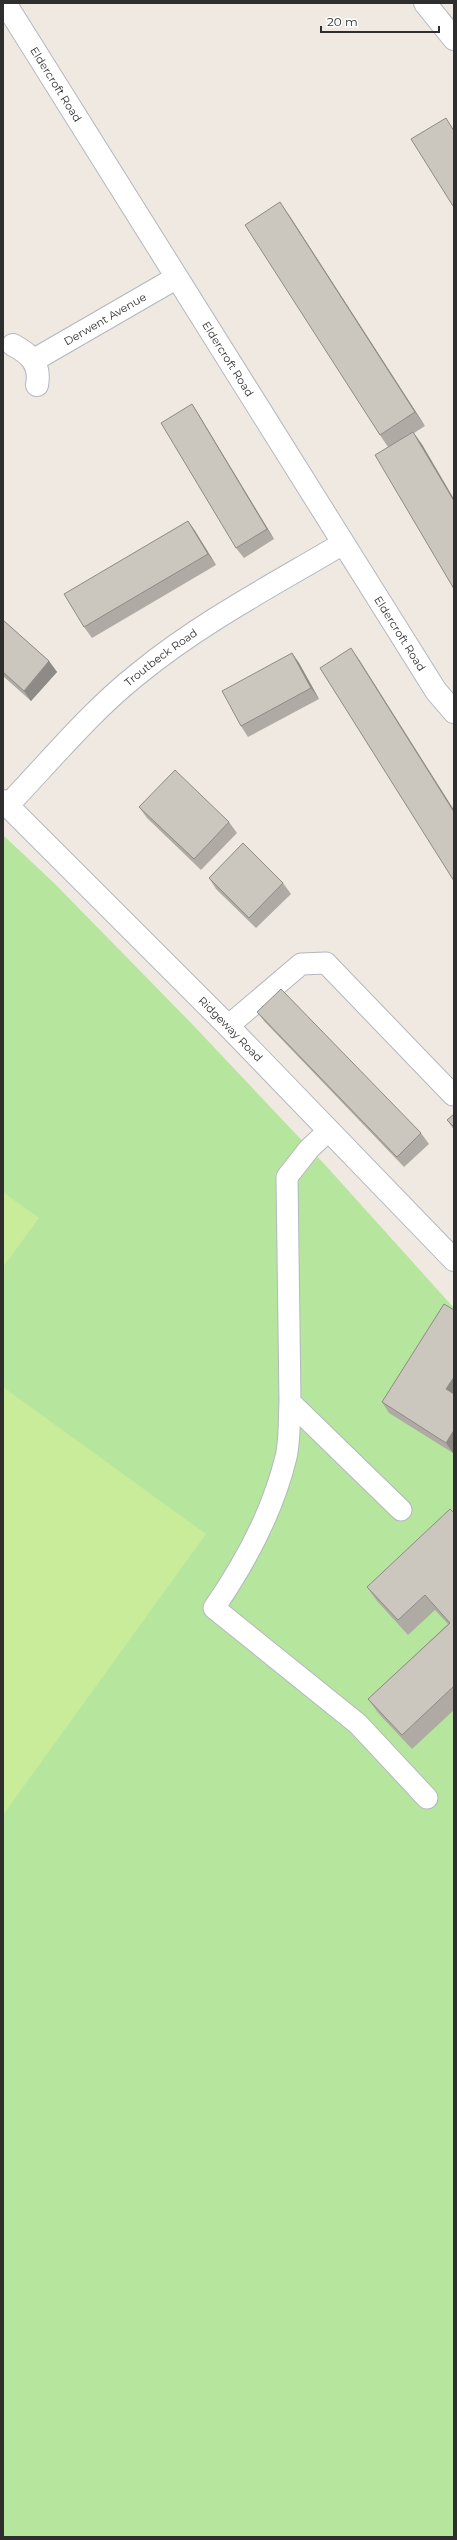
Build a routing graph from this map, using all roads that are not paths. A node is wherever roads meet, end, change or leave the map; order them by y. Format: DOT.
graph roads {
  1 [pos="6,3"];
  2 [pos="425,3"];
  3 [pos="454,39"];
  4 [pos="176,278"];
  5 [pos="13,345"];
  6 [pos="34,360"];
  7 [pos="38,385"];
  8 [pos="342,544"];
  9 [pos="454,712"];
  10 [pos="6,803"];
  11 [pos="228,1026"];
  12 [pos="453,1095"];
  13 [pos="329,1130"];
  14 [pos="453,1256"];
  15 [pos="290,1402"];
  16 [pos="401,1510"];
  17 [pos="427,1798"];
  1 -- 4 [label="street, Eldercroft Road"];
  2 -- 3 [label="street"];
  4 -- 6 [label="street, Derwent Avenue"];
  4 -- 8 [label="street, Eldercroft Road"];
  5 -- 6 [label="street"];
  6 -- 7 [label="street"];
  8 -- 9 [label="street, Eldercroft Road"];
  8 -- 10 [label="street, Troutbeck Road"];
  10 -- 11 [label="street, Ridgeway Road"];
  11 -- 12 [label="lane"];
  11 -- 13 [label="street, Ridgeway Road"];
  13 -- 14 [label="street, Ridgeway Road"];
  13 -- 15 [label="lane"];
  15 -- 16 [label="lane"];
  15 -- 17 [label="lane"];
}
